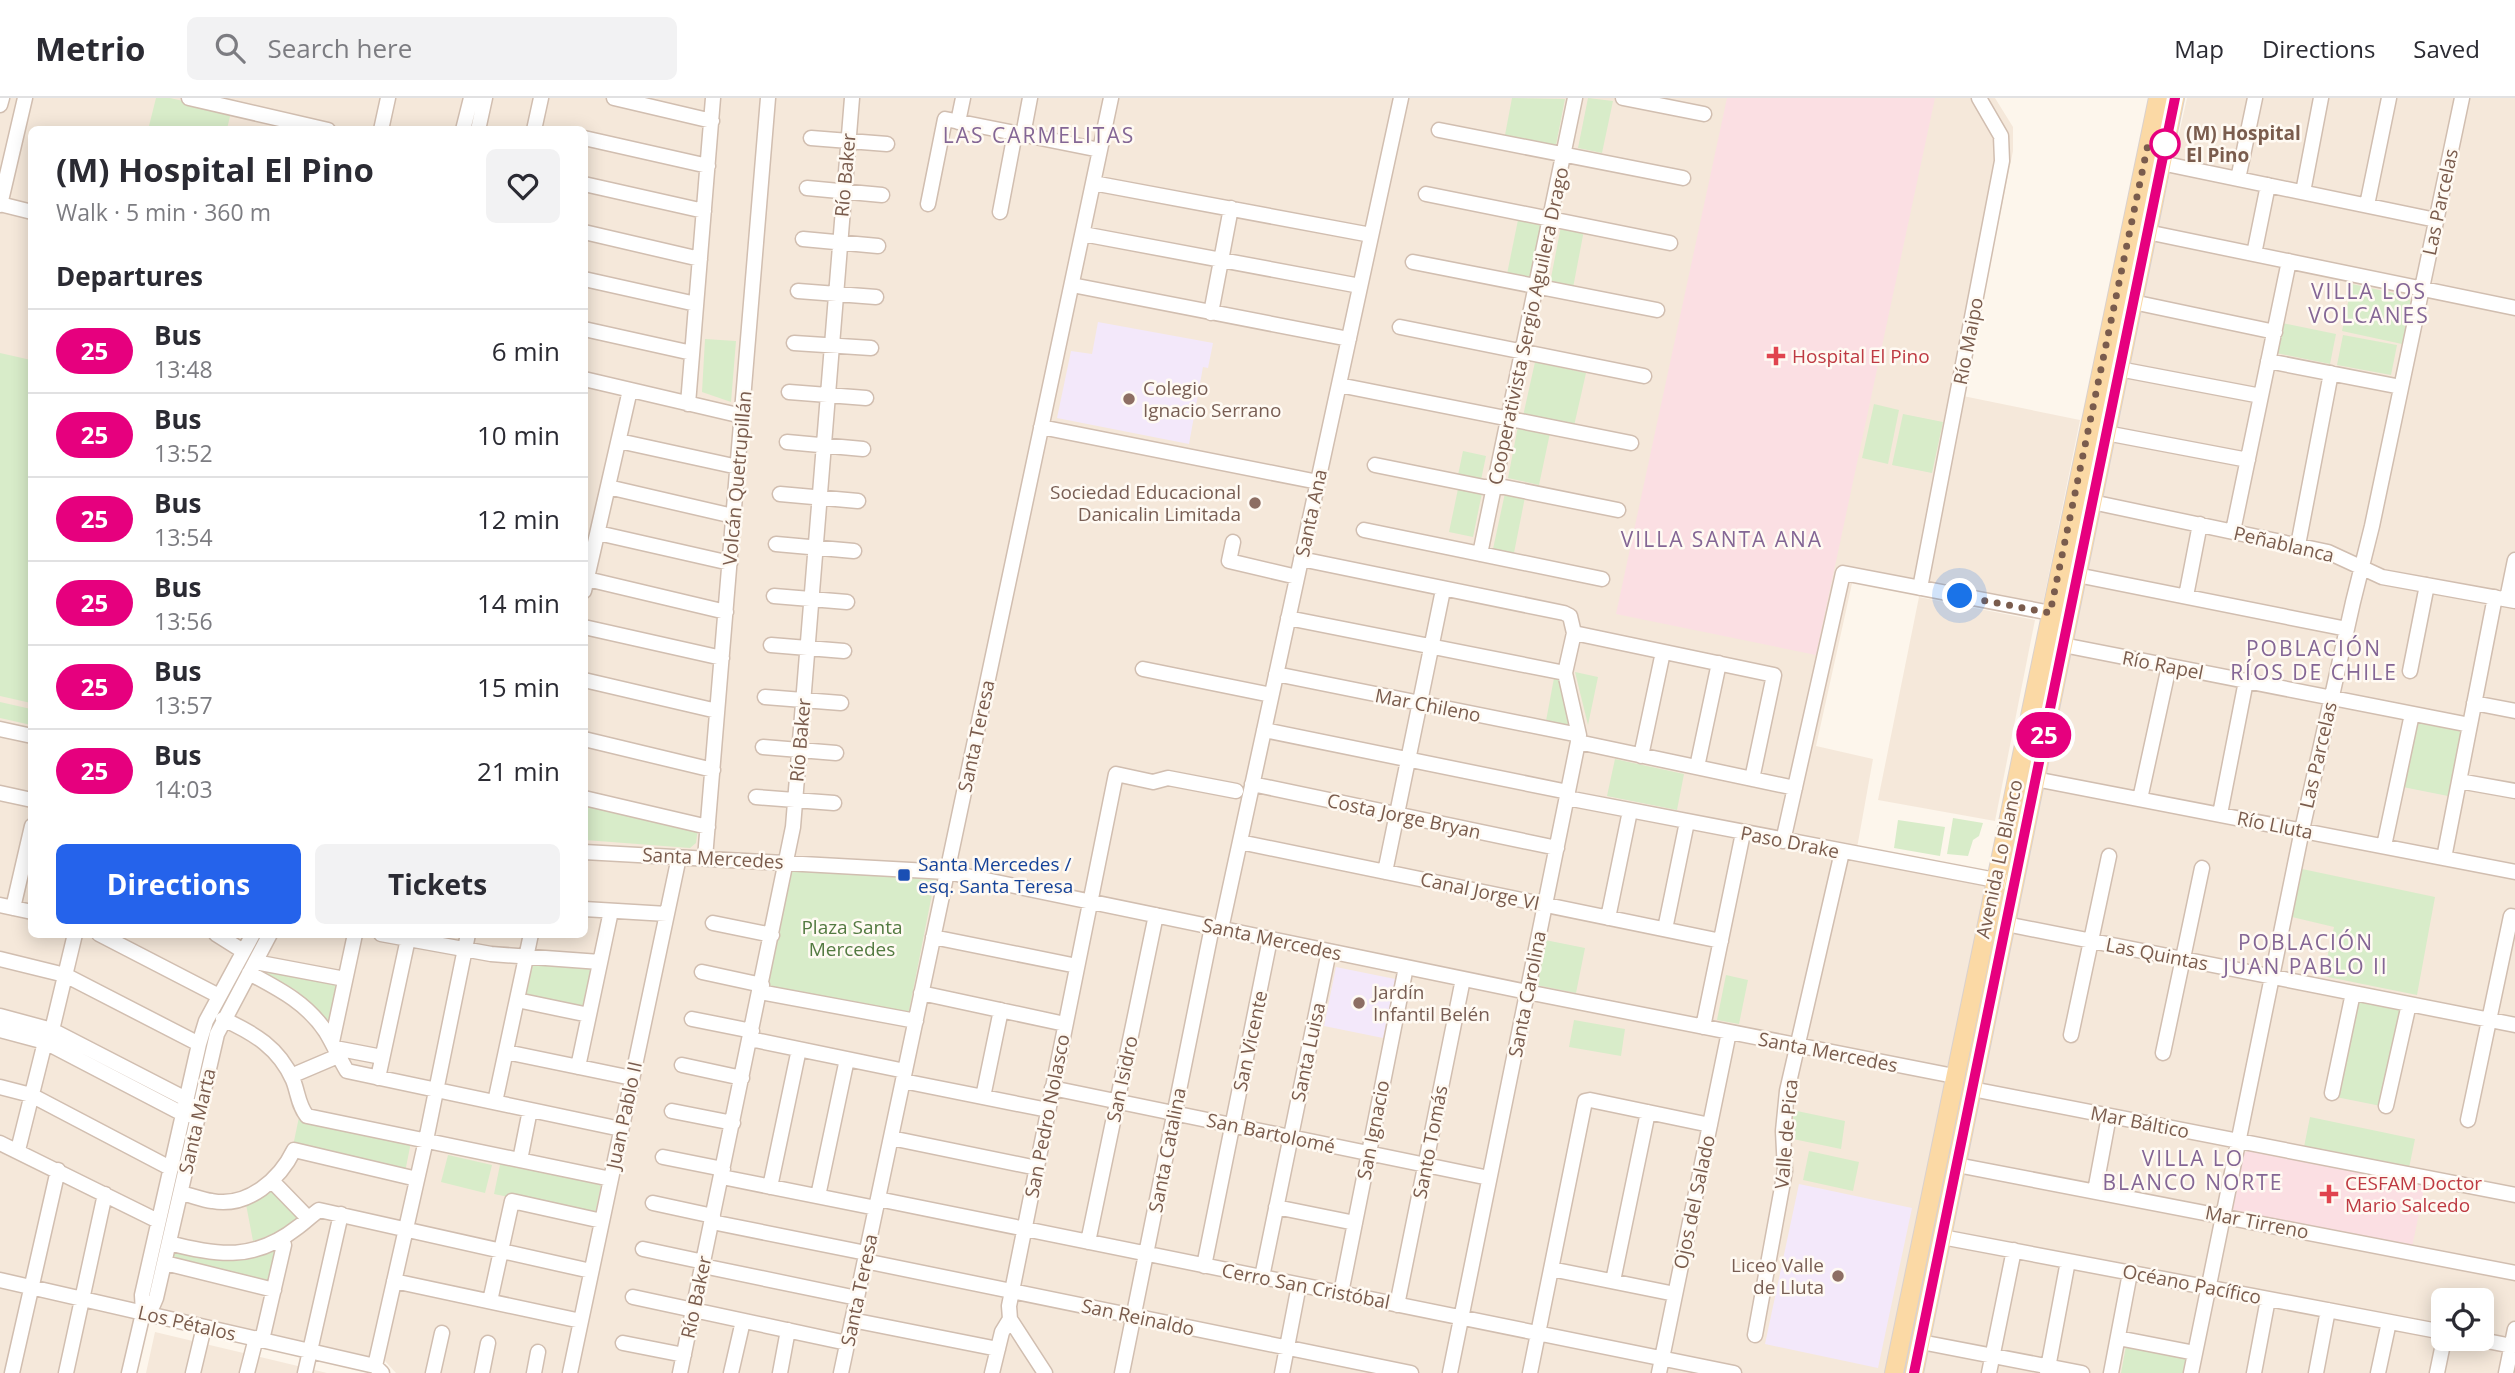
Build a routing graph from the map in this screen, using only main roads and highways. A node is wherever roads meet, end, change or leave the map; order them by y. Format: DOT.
graph roads {
  1 [pos="2158,98"];
  2 [pos="2175,98"];
  3 [pos="1916,1262"];
  4 [pos="1936,1266"];
  5 [pos="1894,1373"];
  6 [pos="1914,1373"];
  1 -- 3 [label="main road, Avenida Lo Blanco"];
  2 -- 4 [label="main road, Avenida Lo Blanco"];
  3 -- 4 [label="main road"];
  3 -- 5 [label="main road, Avenida Lo Blanco"];
  4 -- 6 [label="main road, Avenida Lo Blanco"];
}
